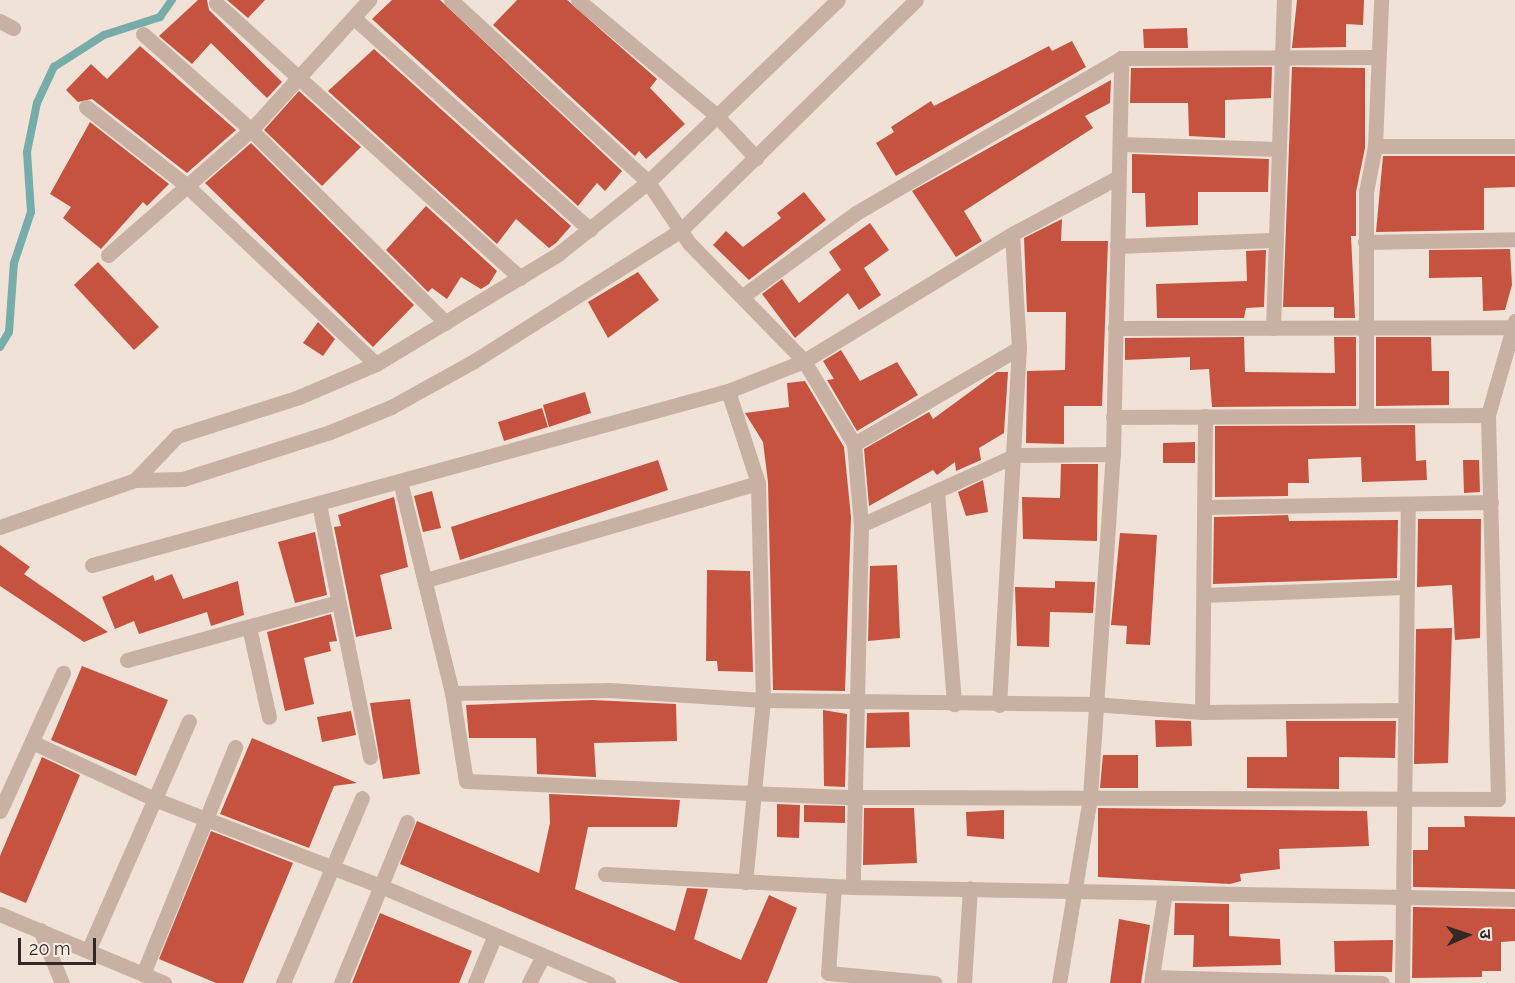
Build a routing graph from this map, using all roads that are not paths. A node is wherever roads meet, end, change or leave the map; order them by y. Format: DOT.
graph roads {
  1 [pos="369,0"];
  2 [pos="451,0"];
  3 [pos="578,0"];
  4 [pos="838,0"];
  5 [pos="916,0"];
  6 [pos="1284,0"];
  7 [pos="1381,0"];
  8 [pos="216,3"];
  9 [pos="354,18"];
  10 [pos="143,34"];
  11 [pos="1278,55"];
  12 [pos="1378,57"];
  13 [pos="1121,58"];
  14 [pos="301,75"];
  15 [pos="86,107"];
  16 [pos="716,115"];
  17 [pos="251,130"];
  18 [pos="1120,144"];
  19 [pos="1375,146"];
  20 [pos="1515,146"];
  21 [pos="1276,149"];
  22 [pos="756,158"];
  23 [pos="1117,178"];
  24 [pos="648,182"];
  25 [pos="186,185"];
  26 [pos="590,230"];
  27 [pos="1012,234"];
  28 [pos="684,237"];
  29 [pos="1515,239"];
  30 [pos="1274,240"];
  31 [pos="1365,242"];
  32 [pos="1118,246"];
  33 [pos="108,255"];
  34 [pos="520,278"];
  35 [pos="744,295"];
  36 [pos="446,323"];
  37 [pos="1513,324"];
  38 [pos="1115,328"];
  39 [pos="1272,328"];
  40 [pos="1368,328"];
  41 [pos="1019,348"];
  42 [pos="804,361"];
  43 [pos="376,364"];
  44 [pos="728,391"];
  45 [pos="1366,413"];
  46 [pos="1488,415"];
  47 [pos="1205,416"];
  48 [pos="1113,417"];
  49 [pos="854,444"];
  50 [pos="1113,454"];
  51 [pos="1016,455"];
  52 [pos="135,480"];
  53 [pos="400,481"];
  54 [pos="759,483"];
  55 [pos="938,491"];
  56 [pos="1491,502"];
  57 [pos="320,504"];
  58 [pos="1408,505"];
  59 [pos="1206,507"];
  60 [pos="861,525"];
  61 [pos="0,527"];
  62 [pos="93,565"];
  63 [pos="426,580"];
  64 [pos="1404,586"];
  65 [pos="1205,595"];
  66 [pos="337,602"];
  67 [pos="249,627"];
  68 [pos="127,660"];
  69 [pos="63,673"];
  70 [pos="452,693"];
  71 [pos="763,700"];
  72 [pos="857,701"];
  73 [pos="954,704"];
  74 [pos="1093,704"];
  75 [pos="999,705"];
  76 [pos="1403,710"];
  77 [pos="1202,712"];
  78 [pos="269,717"];
  79 [pos="189,721"];
  80 [pos="32,742"];
  81 [pos="235,747"];
  82 [pos="370,757"];
  83 [pos="755,793"];
  84 [pos="854,797"];
  85 [pos="1090,797"];
  86 [pos="362,798"];
  87 [pos="154,800"];
  88 [pos="1403,801"];
  89 [pos="0,811"];
  90 [pos="207,818"];
  91 [pos="407,822"];
  92 [pos="330,868"];
  93 [pos="605,874"];
  94 [pos="745,882"];
  95 [pos="834,886"];
  96 [pos="383,887"];
  97 [pos="853,887"];
  98 [pos="970,888"];
  99 [pos="1078,889"];
  100 [pos="1165,893"];
  101 [pos="1403,899"];
  102 [pos="1515,899"];
  103 [pos="0,914"];
  104 [pos="40,930"];
  105 [pos="495,935"];
  106 [pos="88,951"];
  107 [pos="543,955"];
  108 [pos="142,974"];
  109 [pos="1152,980"];
  110 [pos="62,983"];
  111 [pos="164,983"];
  112 [pos="283,983"];
  113 [pos="341,983"];
  114 [pos="475,983"];
  115 [pos="530,983"];
  116 [pos="608,983"];
  117 [pos="935,983"];
  118 [pos="964,983"];
  119 [pos="1059,983"];
  120 [pos="1382,983"];
  121 [pos="1402,983"];
  1 -- 9 [label="street"];
  2 -- 24 [label="street"];
  3 -- 16 [label="street"];
  4 -- 16 [label="street"];
  5 -- 22 [label="street"];
  6 -- 11 [label="street"];
  7 -- 12 [label="street"];
  8 -- 14 [label="street"];
  9 -- 14 [label="street"];
  9 -- 26 [label="street"];
  10 -- 17 [label="street"];
  11 -- 12 [label="street"];
  11 -- 13 [label="street"];
  11 -- 21 [label="street"];
  12 -- 19 [label="street"];
  13 -- 18 [label="street"];
  13 -- 35 [label="street"];
  14 -- 17 [label="street"];
  14 -- 34 [label="street"];
  15 -- 25 [label="street"];
  16 -- 22 [label="street"];
  16 -- 24 [label="street"];
  17 -- 25 [label="street"];
  17 -- 36 [label="street"];
  18 -- 21 [label="street"];
  18 -- 23 [label="street"];
  19 -- 20 [label="street"];
  19 -- 31 [label="street"];
  21 -- 30 [label="street"];
  22 -- 28 [label="street"];
  23 -- 27 [label="street"];
  23 -- 32 [label="street"];
  24 -- 26 [label="street"];
  24 -- 28 [label="street"];
  25 -- 33 [label="street"];
  25 -- 43 [label="street"];
  26 -- 34 [label="street"];
  27 -- 41 [label="street"];
  27 -- 42 [label="street"];
  28 -- 35 [label="street"];
  28 -- 52 [label="street"];
  29 -- 31 [label="street"];
  30 -- 32 [label="street"];
  30 -- 39 [label="street"];
  31 -- 40 [label="street"];
  32 -- 38 [label="street"];
  34 -- 36 [label="street"];
  35 -- 42 [label="street"];
  36 -- 43 [label="street"];
  37 -- 40 [label="street"];
  37 -- 46 [label="street"];
  38 -- 39 [label="street"];
  38 -- 48 [label="street"];
  39 -- 40 [label="street"];
  40 -- 45 [label="street"];
  41 -- 49 [label="street"];
  41 -- 51 [label="street"];
  42 -- 44 [label="street"];
  42 -- 49 [label="street"];
  43 -- 52 [label="street"];
  44 -- 53 [label="street"];
  44 -- 54 [label="street"];
  45 -- 46 [label="street"];
  45 -- 47 [label="street"];
  46 -- 56 [label="street"];
  47 -- 48 [label="street"];
  47 -- 59 [label="street"];
  48 -- 50 [label="street"];
  49 -- 60 [label="street"];
  50 -- 51 [label="street"];
  50 -- 74 [label="street"];
  51 -- 55 [label="street"];
  51 -- 75 [label="street"];
  52 -- 61 [label="street"];
  53 -- 57 [label="street"];
  53 -- 63 [label="street"];
  54 -- 63 [label="street"];
  54 -- 71 [label="street"];
  55 -- 60 [label="street"];
  55 -- 73 [label="street"];
  56 -- 58 [label="street"];
  56 -- 88 [label="street"];
  57 -- 62 [label="street"];
  57 -- 66 [label="street"];
  58 -- 59 [label="street"];
  58 -- 64 [label="street"];
  59 -- 65 [label="street"];
  60 -- 72 [label="street"];
  63 -- 70 [label="street"];
  64 -- 65 [label="street"];
  64 -- 76 [label="street"];
  65 -- 77 [label="street"];
  66 -- 67 [label="street"];
  66 -- 82 [label="street"];
  67 -- 68 [label="street"];
  67 -- 78 [label="street"];
  69 -- 80 [label="street"];
  70 -- 71 [label="street"];
  70 -- 83 [label="street"];
  71 -- 72 [label="street"];
  71 -- 83 [label="street"];
  72 -- 73 [label="street"];
  72 -- 84 [label="street"];
  73 -- 75 [label="street"];
  74 -- 75 [label="street"];
  74 -- 77 [label="street"];
  74 -- 85 [label="street"];
  76 -- 77 [label="street"];
  76 -- 88 [label="street"];
  79 -- 87 [label="street"];
  80 -- 87 [label="street"];
  80 -- 89 [label="street"];
  81 -- 90 [label="street"];
  83 -- 84 [label="street"];
  83 -- 94 [label="street"];
  84 -- 85 [label="street"];
  84 -- 97 [label="street"];
  85 -- 88 [label="street"];
  85 -- 99 [label="street"];
  86 -- 92 [label="street"];
  87 -- 90 [label="street"];
  87 -- 106 [label="street"];
  88 -- 101 [label="street"];
  90 -- 92 [label="street"];
  90 -- 108 [label="street"];
  91 -- 96 [label="street"];
  92 -- 96 [label="street"];
  92 -- 112 [label="street"];
  93 -- 94 [label="street"];
  94 -- 95 [label="street"];
  95 -- 97 [label="street"];
  95 -- 117 [label="street"];
  96 -- 105 [label="street"];
  96 -- 113 [label="street"];
  97 -- 98 [label="street"];
  98 -- 99 [label="street"];
  98 -- 118 [label="street"];
  99 -- 100 [label="street"];
  99 -- 119 [label="street"];
  100 -- 101 [label="street"];
  100 -- 109 [label="street"];
  101 -- 102 [label="street"];
  101 -- 121 [label="street"];
  103 -- 104 [label="street"];
  104 -- 106 [label="street"];
  104 -- 110 [label="street"];
  105 -- 107 [label="street"];
  105 -- 114 [label="street"];
  106 -- 108 [label="street"];
  107 -- 115 [label="street"];
  107 -- 116 [label="street"];
  108 -- 111 [label="street"];
  109 -- 120 [label="street"];
}
